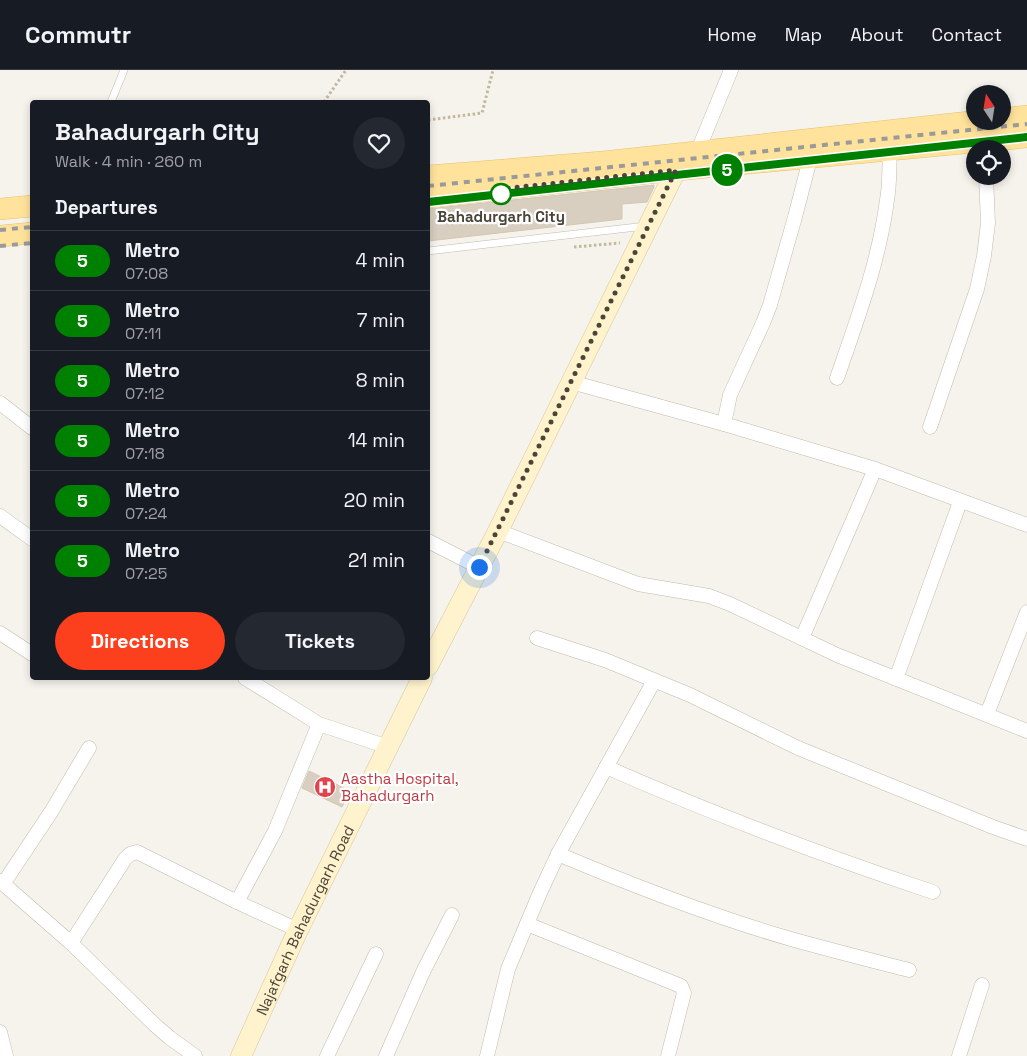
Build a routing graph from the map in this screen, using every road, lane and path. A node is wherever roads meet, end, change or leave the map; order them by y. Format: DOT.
graph roads {
  1 [pos="124,70"];
  2 [pos="346,70"];
  3 [pos="493,70"];
  4 [pos="731,70"];
  5 [pos="113,100"];
  6 [pos="325,100"];
  7 [pos="1027,116"];
  8 [pos="1011,118"];
  9 [pos="430,120"];
  10 [pos="982,137"];
  11 [pos="1027,137"];
  12 [pos="890,150"];
  13 [pos="697,153"];
  14 [pos="810,158"];
  15 [pos="676,170"];
  16 [pos="430,176"];
  17 [pos="986,185"];
  18 [pos="430,196"];
  19 [pos="30,206"];
  20 [pos="0,209"];
  21 [pos="648,226"];
  22 [pos="30,233"];
  23 [pos="0,236"];
  24 [pos="430,250"];
  25 [pos="837,378"];
  26 [pos="571,382"];
  27 [pos="0,403"];
  28 [pos="724,424"];
  29 [pos="30,426"];
  30 [pos="930,427"];
  31 [pos="875,470"];
  32 [pos="960,502"];
  33 [pos="0,516"];
  34 [pos="1027,525"];
  35 [pos="498,531"];
  36 [pos="30,538"];
  37 [pos="430,542"];
  38 [pos="479,567"];
  39 [pos="1027,612"];
  40 [pos="0,632"];
  41 [pos="538,638"];
  42 [pos="802,638"];
  43 [pos="30,653"];
  44 [pos="430,662"];
  45 [pos="896,679"];
  46 [pos="249,680"];
  47 [pos="421,680"];
  48 [pos="654,681"];
  49 [pos="987,714"];
  50 [pos="320,724"];
  51 [pos="1027,731"];
  52 [pos="388,747"];
  53 [pos="89,748"];
  54 [pos="606,767"];
  55 [pos="1027,839"];
  56 [pos="558,854"];
  57 [pos="2,883"];
  58 [pos="933,892"];
  59 [pos="237,902"];
  60 [pos="452,915"];
  61 [pos="527,924"];
  62 [pos="298,930"];
  63 [pos="71,942"];
  64 [pos="376,954"];
  65 [pos="909,970"];
  66 [pos="982,985"];
  67 [pos="0,1032"];
  68 [pos="6,1056"];
  69 [pos="195,1056"];
  70 [pos="241,1056"];
  71 [pos="327,1056"];
  72 [pos="386,1056"];
  73 [pos="486,1056"];
  74 [pos="668,1056"];
  75 [pos="959,1056"];
  1 -- 5 [label="lane"];
  2 -- 6 [label="path"];
  3 -- 9 [label="path"];
  4 -- 13 [label="street"];
  7 -- 8 [label="main road"];
  10 -- 11 [label="main road"];
  10 -- 12 [label="main road"];
  10 -- 13 [label="main road"];
  12 -- 14 [label="main road"];
  12 -- 25 [label="street"];
  13 -- 16 [label="main road"];
  14 -- 15 [label="main road"];
  14 -- 28 [label="street"];
  15 -- 18 [label="main road"];
  15 -- 21 [label="street"];
  17 -- 30 [label="street"];
  19 -- 20 [label="main road"];
  21 -- 24 [label="lane"];
  21 -- 26 [label="street"];
  22 -- 23 [label="main road"];
  26 -- 28 [label="street"];
  26 -- 35 [label="street"];
  27 -- 29 [label="street"];
  28 -- 31 [label="street"];
  31 -- 32 [label="street"];
  31 -- 42 [label="street"];
  32 -- 34 [label="street"];
  32 -- 45 [label="street"];
  33 -- 36 [label="street"];
  35 -- 38 [label="street"];
  35 -- 42 [label="street"];
  37 -- 38 [label="street"];
  38 -- 44 [label="street"];
  39 -- 49 [label="street"];
  40 -- 43 [label="street"];
  41 -- 48 [label="street"];
  42 -- 45 [label="street"];
  45 -- 49 [label="street"];
  46 -- 50 [label="street"];
  47 -- 52 [label="street, Najafgarh Bahadurgarh Road"];
  48 -- 54 [label="street"];
  48 -- 55 [label="street"];
  49 -- 51 [label="street"];
  50 -- 52 [label="street"];
  50 -- 59 [label="street"];
  52 -- 62 [label="street, Najafgarh Bahadurgarh Road"];
  53 -- 57 [label="street"];
  54 -- 56 [label="street"];
  54 -- 58 [label="street"];
  56 -- 61 [label="street"];
  56 -- 65 [label="street"];
  57 -- 63 [label="street"];
  59 -- 62 [label="street"];
  59 -- 63 [label="street"];
  60 -- 72 [label="street"];
  61 -- 73 [label="street"];
  61 -- 74 [label="street"];
  62 -- 70 [label="street, Najafgarh Bahadurgarh Road"];
  63 -- 69 [label="street"];
  64 -- 71 [label="street"];
  66 -- 75 [label="street"];
  67 -- 68 [label="street"];
}
